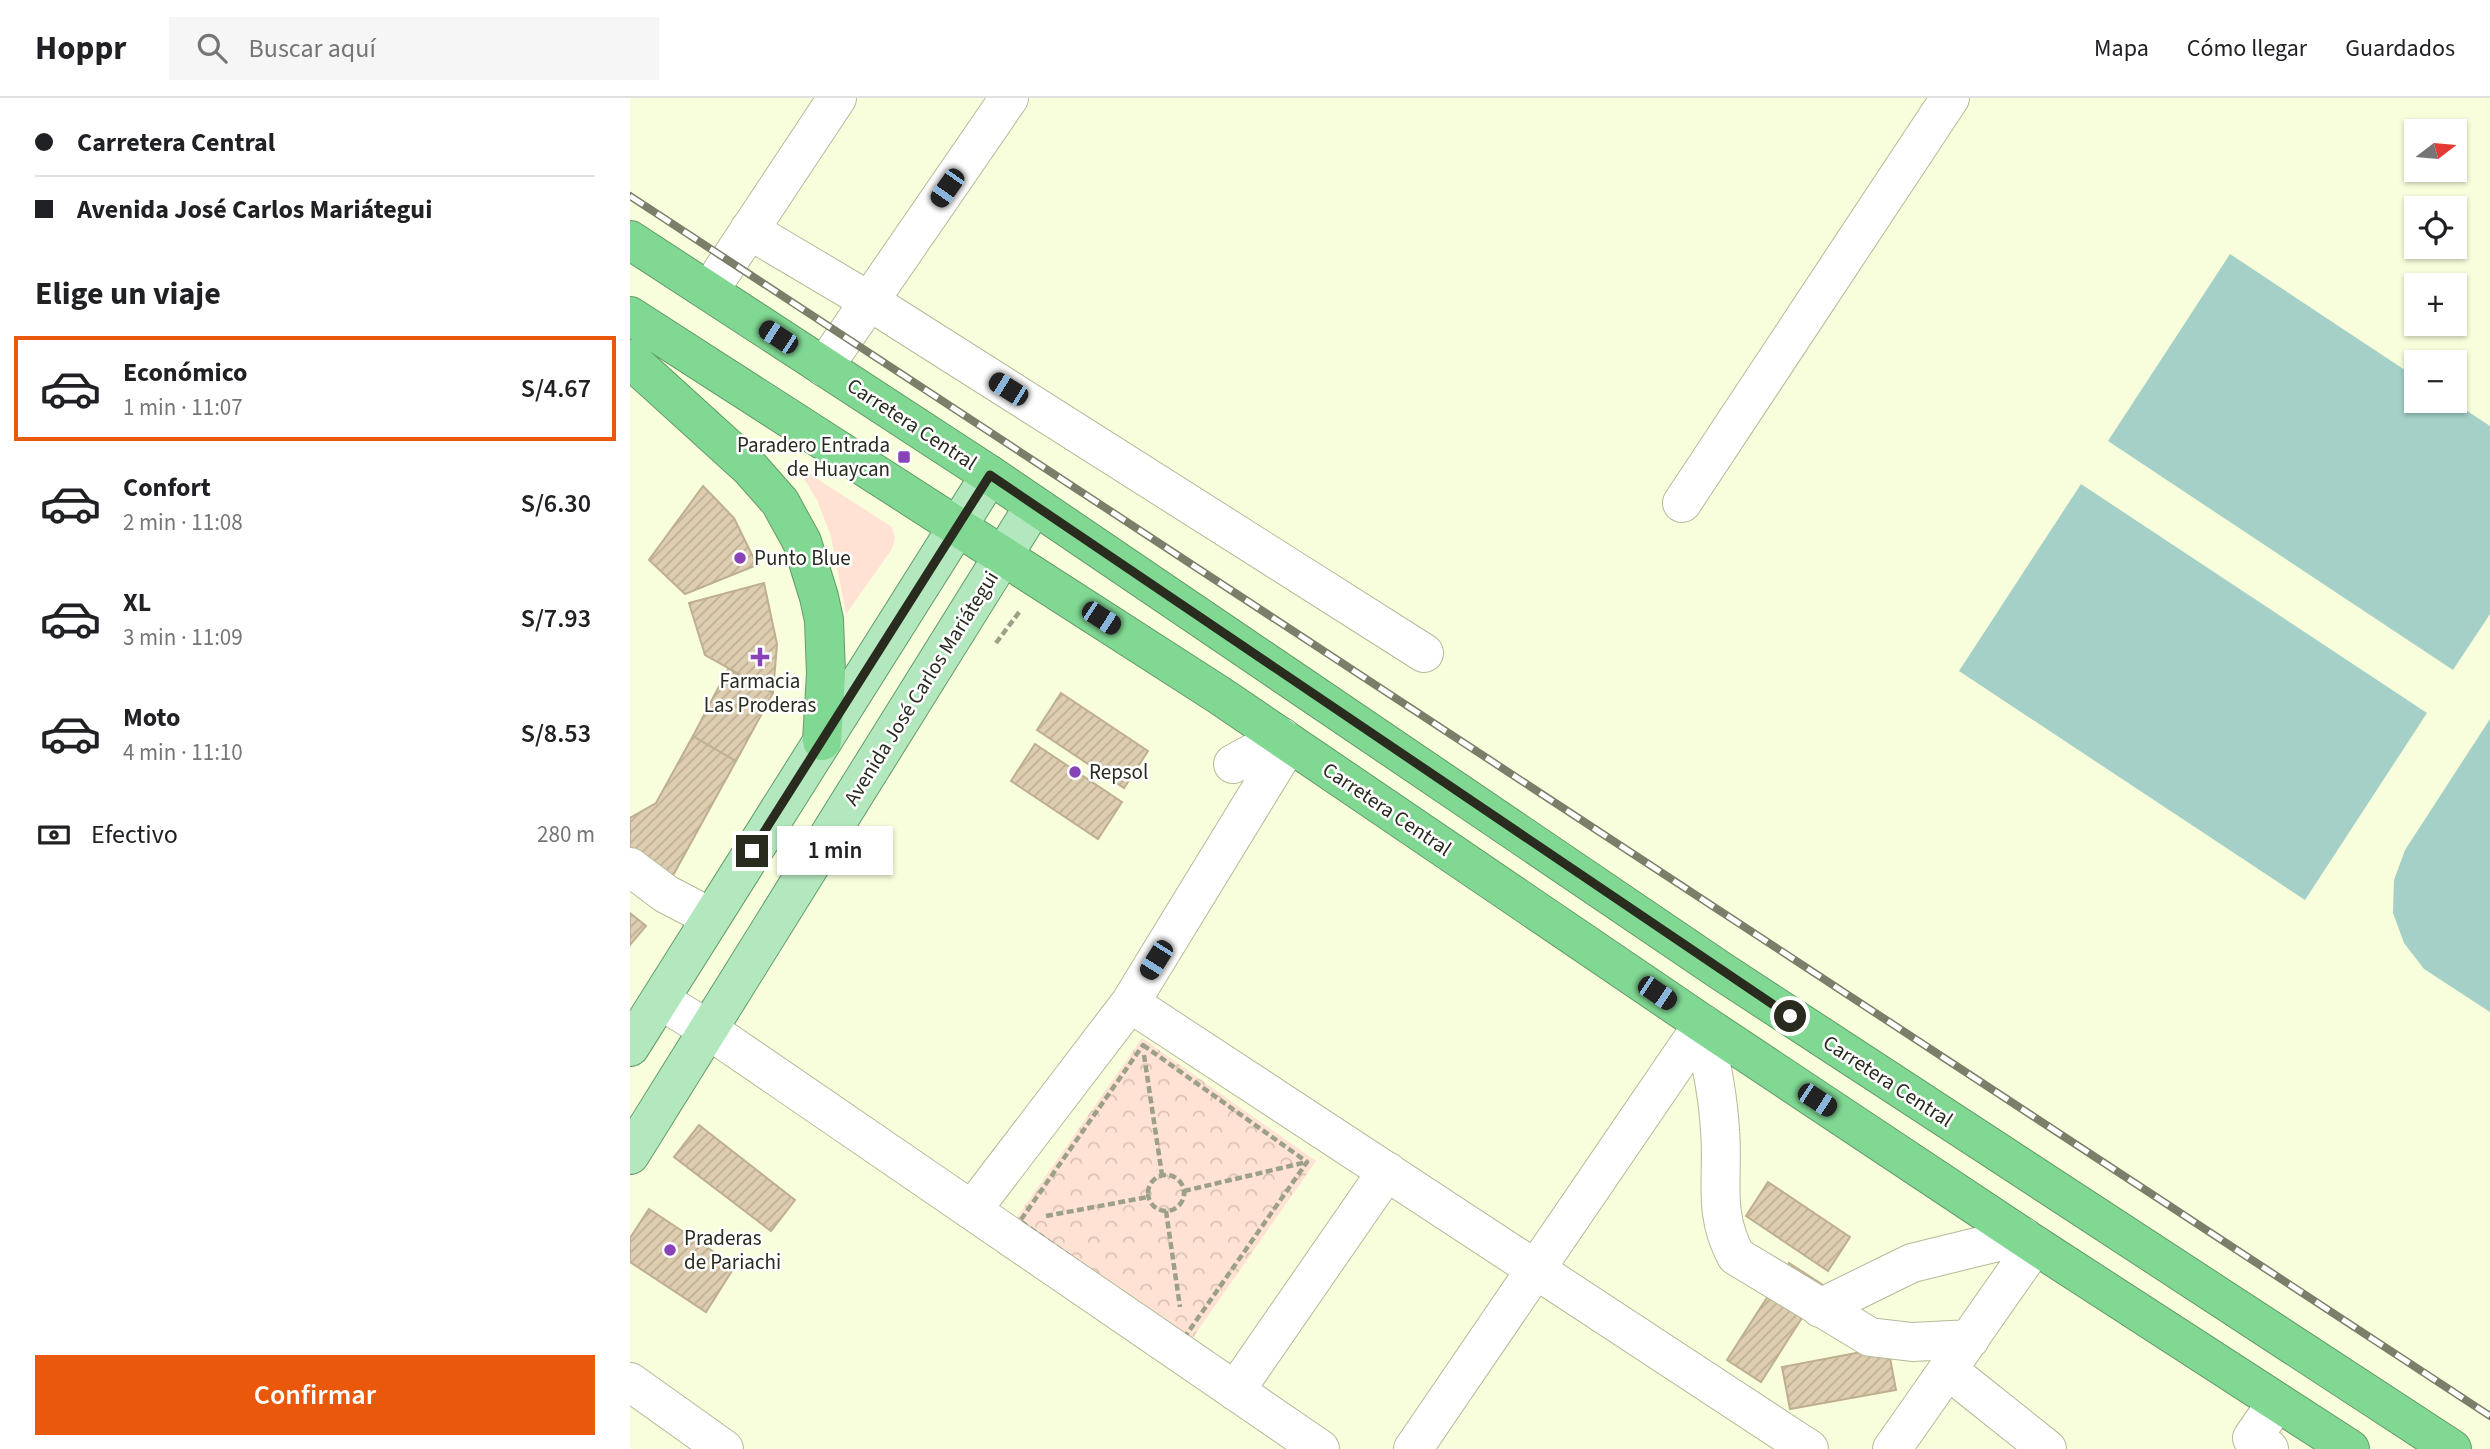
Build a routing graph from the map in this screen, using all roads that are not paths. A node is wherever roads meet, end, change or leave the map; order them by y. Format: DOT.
graph roads {
  1 [pos="837,98"];
  2 [pos="1009,98"];
  3 [pos="1950,98"];
  4 [pos="749,230"];
  5 [pos="630,240"];
  6 [pos="709,291"];
  7 [pos="869,301"];
  8 [pos="630,316"];
  9 [pos="630,359"];
  10 [pos="824,367"];
  11 [pos="990,475"];
  12 [pos="1682,503"];
  13 [pos="1034,506"];
  14 [pos="957,527"];
  15 [pos="1003,554"];
  16 [pos="1424,653"];
  17 [pos="1286,740"];
  18 [pos="822,741"];
  19 [pos="1233,764"];
  20 [pos="630,867"];
  21 [pos="710,917"];
  22 [pos="660,1000"];
  23 [pos="1133,1005"];
  24 [pos="1703,1024"];
  25 [pos="709,1030"];
  26 [pos="630,1047"];
  27 [pos="630,1154"];
  28 [pos="1387,1171"];
  29 [pos="977,1213"];
  30 [pos="2029,1240"];
  31 [pos="1536,1269"];
  32 [pos="1820,1308"];
  33 [pos="1970,1339"];
  34 [pos="1948,1370"];
  35 [pos="630,1382"];
  36 [pos="1235,1391"];
  37 [pos="2277,1402"];
  38 [pos="724,1449"];
  39 [pos="1320,1449"];
  40 [pos="1413,1449"];
  41 [pos="1809,1449"];
  42 [pos="1892,1449"];
  43 [pos="2047,1449"];
  44 [pos="2269,1449"];
  45 [pos="2350,1449"];
  46 [pos="2452,1449"];
  1 -- 4 [label="street"];
  2 -- 7 [label="street"];
  3 -- 12 [label="street"];
  4 -- 6 [label="street"];
  4 -- 7 [label="street"];
  5 -- 6 [label="highway, Carretera Central"];
  6 -- 10 [label="highway, Carretera Central"];
  7 -- 10 [label="street"];
  7 -- 16 [label="street"];
  8 -- 14 [label="highway, Carretera Central"];
  9 -- 18 [label="highway"];
  10 -- 11 [label="highway, Carretera Central"];
  11 -- 13 [label="highway, Carretera Central"];
  11 -- 14 [label="main road"];
  13 -- 15 [label="main road, Avenida José Carlos Mariátegui"];
  13 -- 46 [label="highway, Carretera Central"];
  14 -- 15 [label="highway, Carretera Central"];
  14 -- 18 [label="main road"];
  15 -- 17 [label="highway, Carretera Central"];
  15 -- 25 [label="main road, Avenida José Carlos Mariátegui"];
  17 -- 19 [label="street"];
  17 -- 23 [label="street"];
  17 -- 24 [label="highway, Carretera Central"];
  18 -- 21 [label="main road"];
  20 -- 21 [label="street"];
  21 -- 22 [label="main road"];
  22 -- 25 [label="street"];
  22 -- 26 [label="main road"];
  23 -- 28 [label="street"];
  23 -- 29 [label="street"];
  24 -- 30 [label="highway, Carretera Central"];
  24 -- 31 [label="street"];
  24 -- 32 [label="street"];
  25 -- 27 [label="main road, Avenida José Carlos Mariátegui"];
  25 -- 29 [label="street"];
  28 -- 31 [label="street"];
  28 -- 36 [label="street"];
  29 -- 36 [label="street"];
  30 -- 32 [label="street"];
  30 -- 33 [label="street"];
  30 -- 37 [label="highway, Carretera Central"];
  31 -- 40 [label="street"];
  31 -- 41 [label="street"];
  32 -- 33 [label="street"];
  33 -- 34 [label="street"];
  34 -- 42 [label="street"];
  34 -- 43 [label="street"];
  35 -- 38 [label="street"];
  36 -- 39 [label="street"];
  37 -- 44 [label="street"];
  37 -- 45 [label="highway, Carretera Central"];
}
